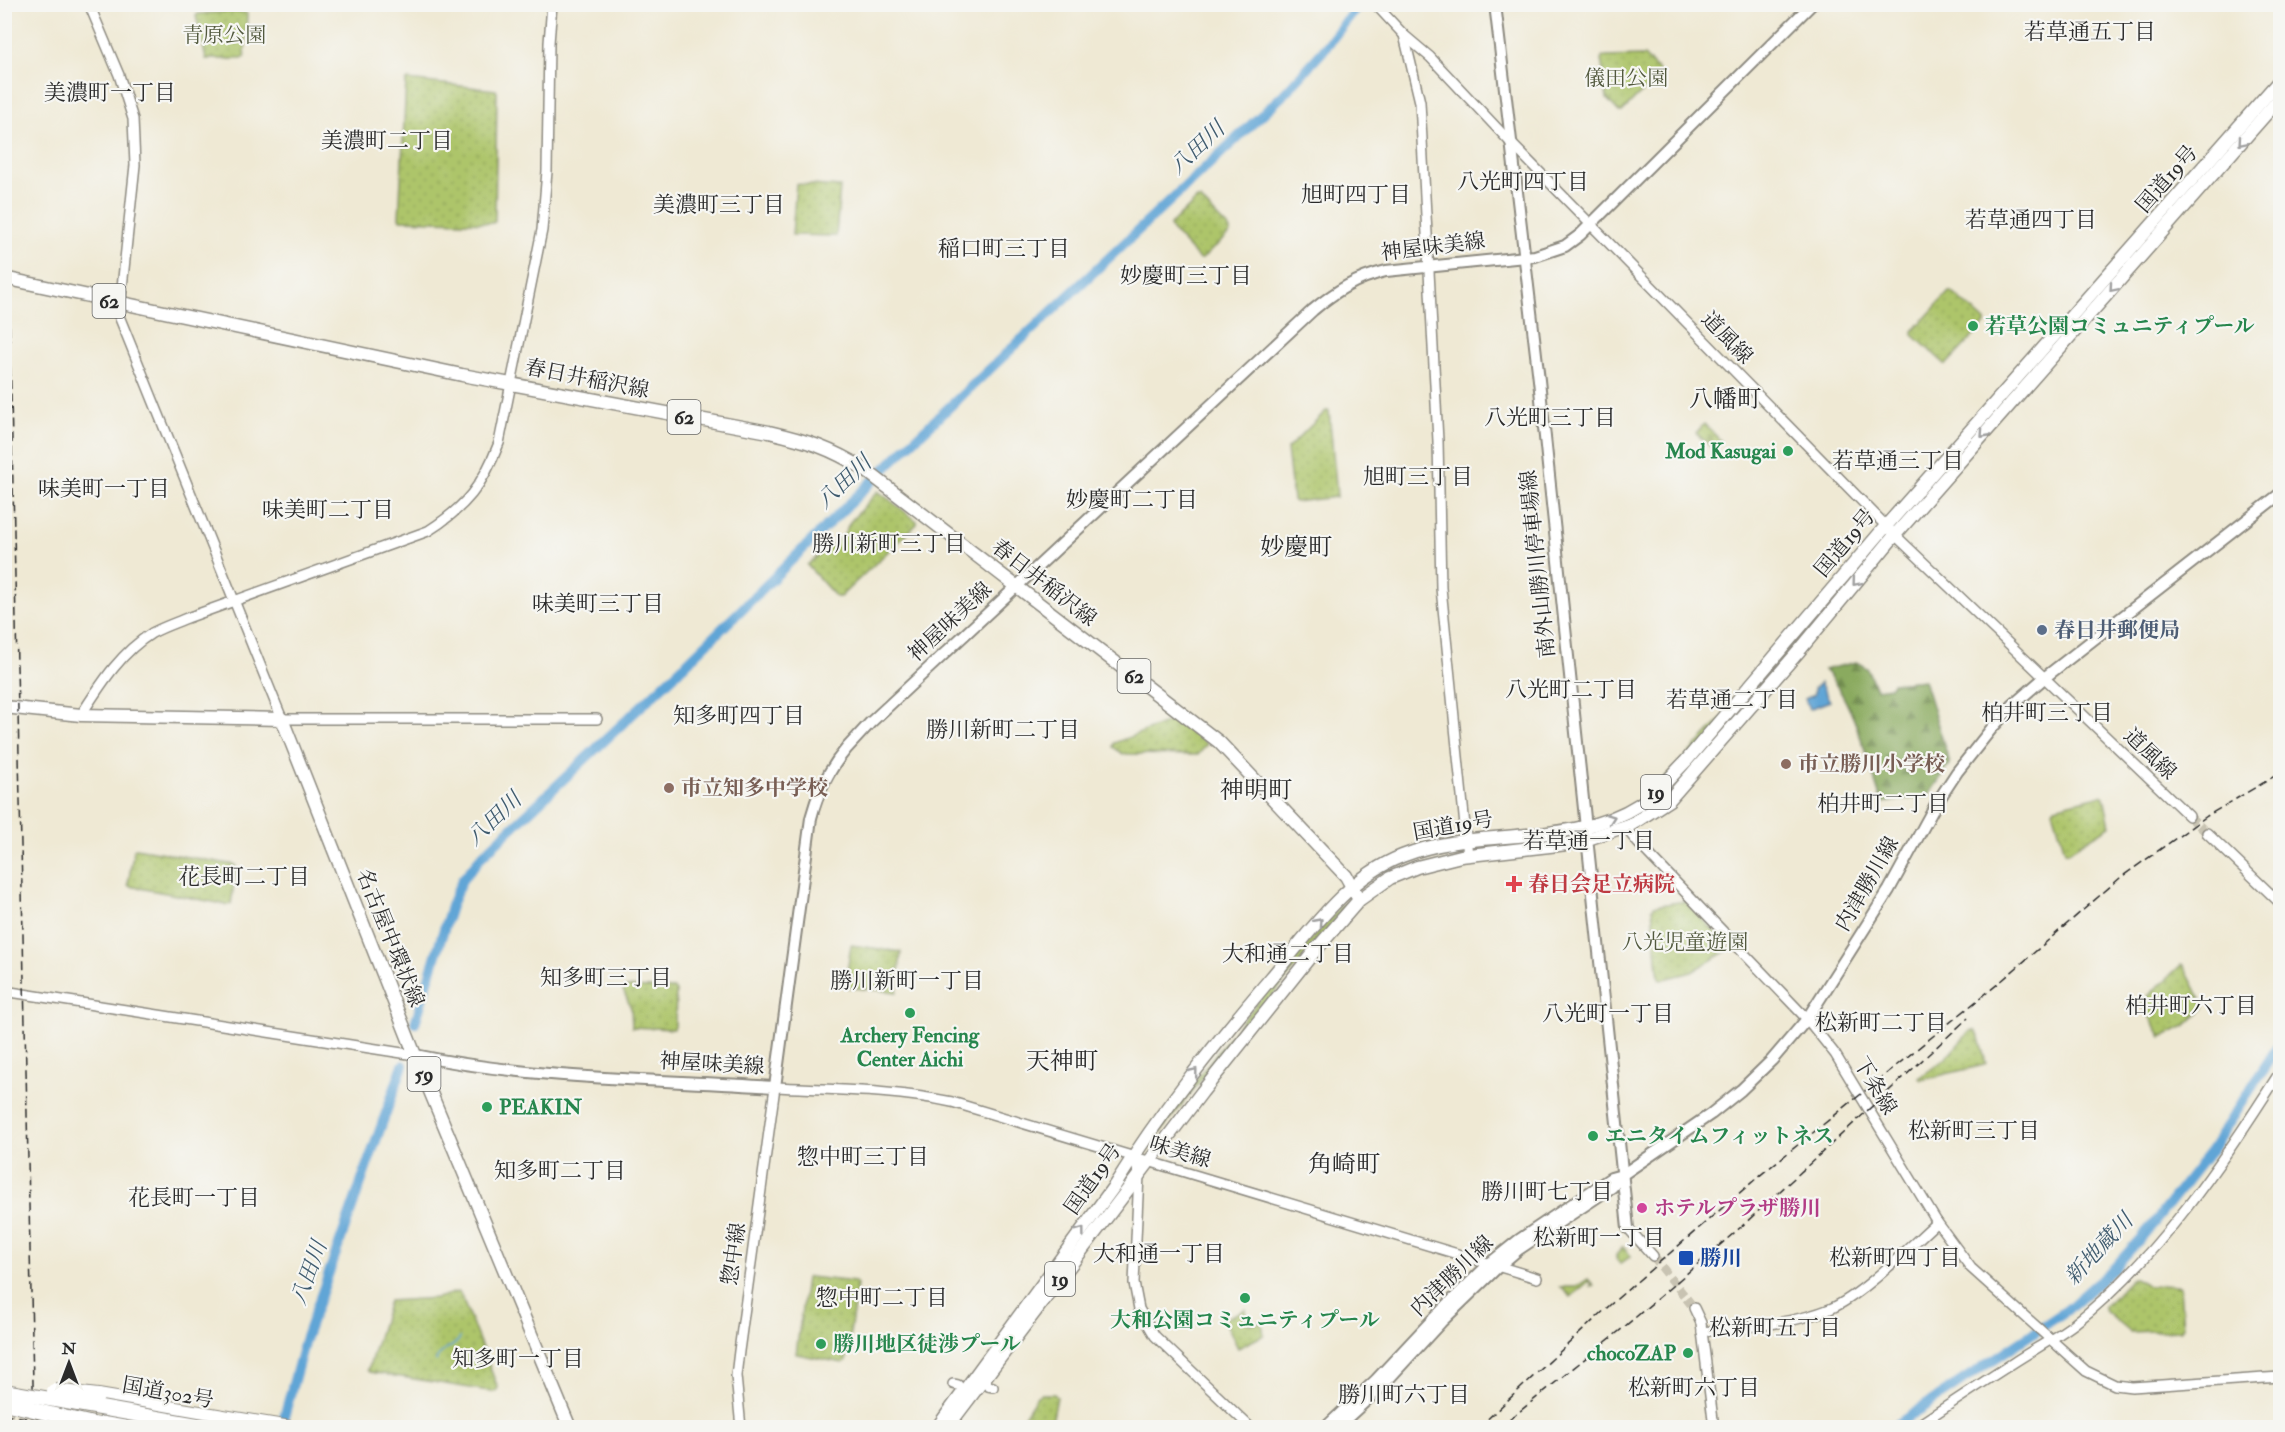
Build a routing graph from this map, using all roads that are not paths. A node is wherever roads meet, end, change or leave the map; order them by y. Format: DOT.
graph roads {
  1 [pos="88,4"];
  2 [pos="552,4"];
  3 [pos="1375,4"];
  4 [pos="1495,4"];
  5 [pos="1812,4"];
  6 [pos="1404,35"];
  7 [pos="2280,80"];
  8 [pos="2280,98"];
  9 [pos="1512,144"];
  10 [pos="1591,224"];
  11 [pos="1525,257"];
  12 [pos="1429,266"];
  13 [pos="4,278"];
  14 [pos="120,304"];
  15 [pos="510,385"];
  16 [pos="2280,494"];
  17 [pos="1890,531"];
  18 [pos="1017,586"];
  19 [pos="234,601"];
  20 [pos="2044,678"];
  21 [pos="4,707"];
  22 [pos="81,715"];
  23 [pos="282,719"];
  24 [pos="597,719"];
  25 [pos="2189,816"];
  26 [pos="1586,826"];
  27 [pos="1625,827"];
  28 [pos="2207,833"];
  29 [pos="1587,840"];
  30 [pos="1466,841"];
  31 [pos="1468,856"];
  32 [pos="1352,886"];
  33 [pos="1359,900"];
  34 [pos="2280,903"];
  35 [pos="4,991"];
  36 [pos="1808,1020"];
  37 [pos="415,1054"];
  38 [pos="2280,1072"];
  39 [pos="775,1087"];
  40 [pos="1133,1156"];
  41 [pos="1148,1161"];
  42 [pos="1139,1174"];
  43 [pos="1622,1175"];
  44 [pos="1937,1222"];
  45 [pos="1628,1228"];
  46 [pos="1653,1256"];
  47 [pos="1494,1265"];
  48 [pos="1537,1278"];
  49 [pos="1032,1306"];
  50 [pos="1694,1308"];
  51 [pos="1702,1332"];
  52 [pos="2048,1337"];
  53 [pos="2280,1377"];
  54 [pos="4,1387"];
  55 [pos="4,1402"];
  56 [pos="115,1428"];
  57 [pos="138,1428"];
  58 [pos="165,1428"];
  59 [pos="214,1428"];
  60 [pos="254,1428"];
  61 [pos="290,1428"];
  62 [pos="570,1428"];
  63 [pos="741,1428"];
  64 [pos="927,1428"];
  65 [pos="937,1428"];
  66 [pos="947,1428"];
  67 [pos="957,1428"];
  68 [pos="1251,1428"];
  69 [pos="1325,1428"];
  70 [pos="1336,1428"];
  71 [pos="1714,1428"];
  72 [pos="1914,1428"];
  1 -- 14 [label="street"];
  2 -- 15 [label="street"];
  3 -- 6 [label="street, 道風線"];
  4 -- 9 [label="main road, 南外山勝川停車場線"];
  5 -- 10 [label="main road, 神屋味美線"];
  6 -- 9 [label="street, 道風線"];
  6 -- 12 [label="street"];
  7 -- 17 [label="main road, 国道19号 / 19"];
  8 -- 17 [label="main road, 国道19号 / 19, one-way"];
  9 -- 10 [label="street, 道風線"];
  9 -- 11 [label="main road, 南外山勝川停車場線"];
  10 -- 11 [label="main road, 神屋味美線"];
  10 -- 17 [label="street, 道風線"];
  11 -- 12 [label="main road, 神屋味美線"];
  11 -- 26 [label="main road, 南外山勝川停車場線"];
  12 -- 18 [label="main road, 神屋味美線"];
  12 -- 30 [label="street"];
  13 -- 14 [label="main road, 春日井稲沢線 / 62"];
  14 -- 15 [label="main road, 春日井稲沢線 / 62"];
  14 -- 19 [label="street"];
  15 -- 18 [label="main road, 春日井稲沢線 / 62"];
  15 -- 19 [label="street"];
  16 -- 20 [label="main road, 内津勝川線"];
  17 -- 20 [label="street, 道風線"];
  26 -- 17 [label="main road, 国道19号 / 19, one-way"];
  17 -- 27 [label="main road, 国道19号 / 19, one-way"];
  18 -- 32 [label="main road, 春日井稲沢線 / 62"];
  18 -- 39 [label="main road, 神屋味美線"];
  19 -- 22 [label="street"];
  19 -- 23 [label="street"];
  20 -- 25 [label="street, 道風線"];
  20 -- 36 [label="main road, 内津勝川線"];
  21 -- 22 [label="main road"];
  22 -- 23 [label="main road"];
  23 -- 24 [label="street"];
  23 -- 37 [label="main road, 名古屋中環状線 / 59"];
  26 -- 29 [label="main road, 南外山勝川停車場線"];
  26 -- 30 [label="main road, 国道19号 / 19"];
  27 -- 29 [label="main road, 国道19号 / 19"];
  27 -- 36 [label="street, 下条線"];
  28 -- 34 [label="street"];
  29 -- 31 [label="main road, 国道19号 / 19"];
  29 -- 43 [label="main road, 南外山勝川停車場線"];
  30 -- 31 [label="street"];
  30 -- 32 [label="main road, 国道19号 / 19"];
  31 -- 33 [label="main road, 国道19号 / 19"];
  32 -- 33 [label="main road, 春日井稲沢線 / 62"];
  40 -- 32 [label="main road, 国道19号 / 19, one-way"];
  33 -- 41 [label="main road, 国道19号 / 19"];
  35 -- 37 [label="street"];
  36 -- 43 [label="main road, 内津勝川線"];
  36 -- 44 [label="street, 下条線"];
  37 -- 39 [label="main road, 神屋味美線"];
  37 -- 62 [label="main road, 名古屋中環状線 / 59"];
  38 -- 52 [label="street"];
  39 -- 40 [label="street, 味美線"];
  39 -- 63 [label="street, 惣中線"];
  40 -- 41 [label="street, 味美線"];
  40 -- 42 [label="street"];
  49 -- 40 [label="main road, 国道19号 / 19, one-way"];
  41 -- 42 [label="main road, 国道19号 / 19"];
  41 -- 47 [label="street, 味美線"];
  42 -- 49 [label="main road, 国道19号 / 19"];
  42 -- 68 [label="street"];
  43 -- 45 [label="main road, 南外山勝川停車場線"];
  43 -- 47 [label="main road, 内津勝川線"];
  44 -- 51 [label="street"];
  44 -- 52 [label="street, 下条線"];
  45 -- 46 [label="street"];
  47 -- 48 [label="street, 味美線"];
  47 -- 69 [label="main road, 内津勝川線"];
  47 -- 70 [label="main road, 内津勝川線"];
  49 -- 64 [label="main road"];
  49 -- 65 [label="main road, 国道19号 / 19"];
  49 -- 66 [label="main road, 国道19号 / 19"];
  49 -- 67 [label="main road"];
  50 -- 51 [label="street"];
  51 -- 71 [label="street"];
  52 -- 53 [label="street"];
  52 -- 72 [label="street"];
  54 -- 59 [label="highway, bridge"];
  54 -- 60 [label="main road, 国道302号"];
  54 -- 61 [label="highway, bridge"];
  55 -- 56 [label="highway, bridge"];
  55 -- 57 [label="main road, 国道302号"];
  55 -- 58 [label="highway, bridge"];
}
